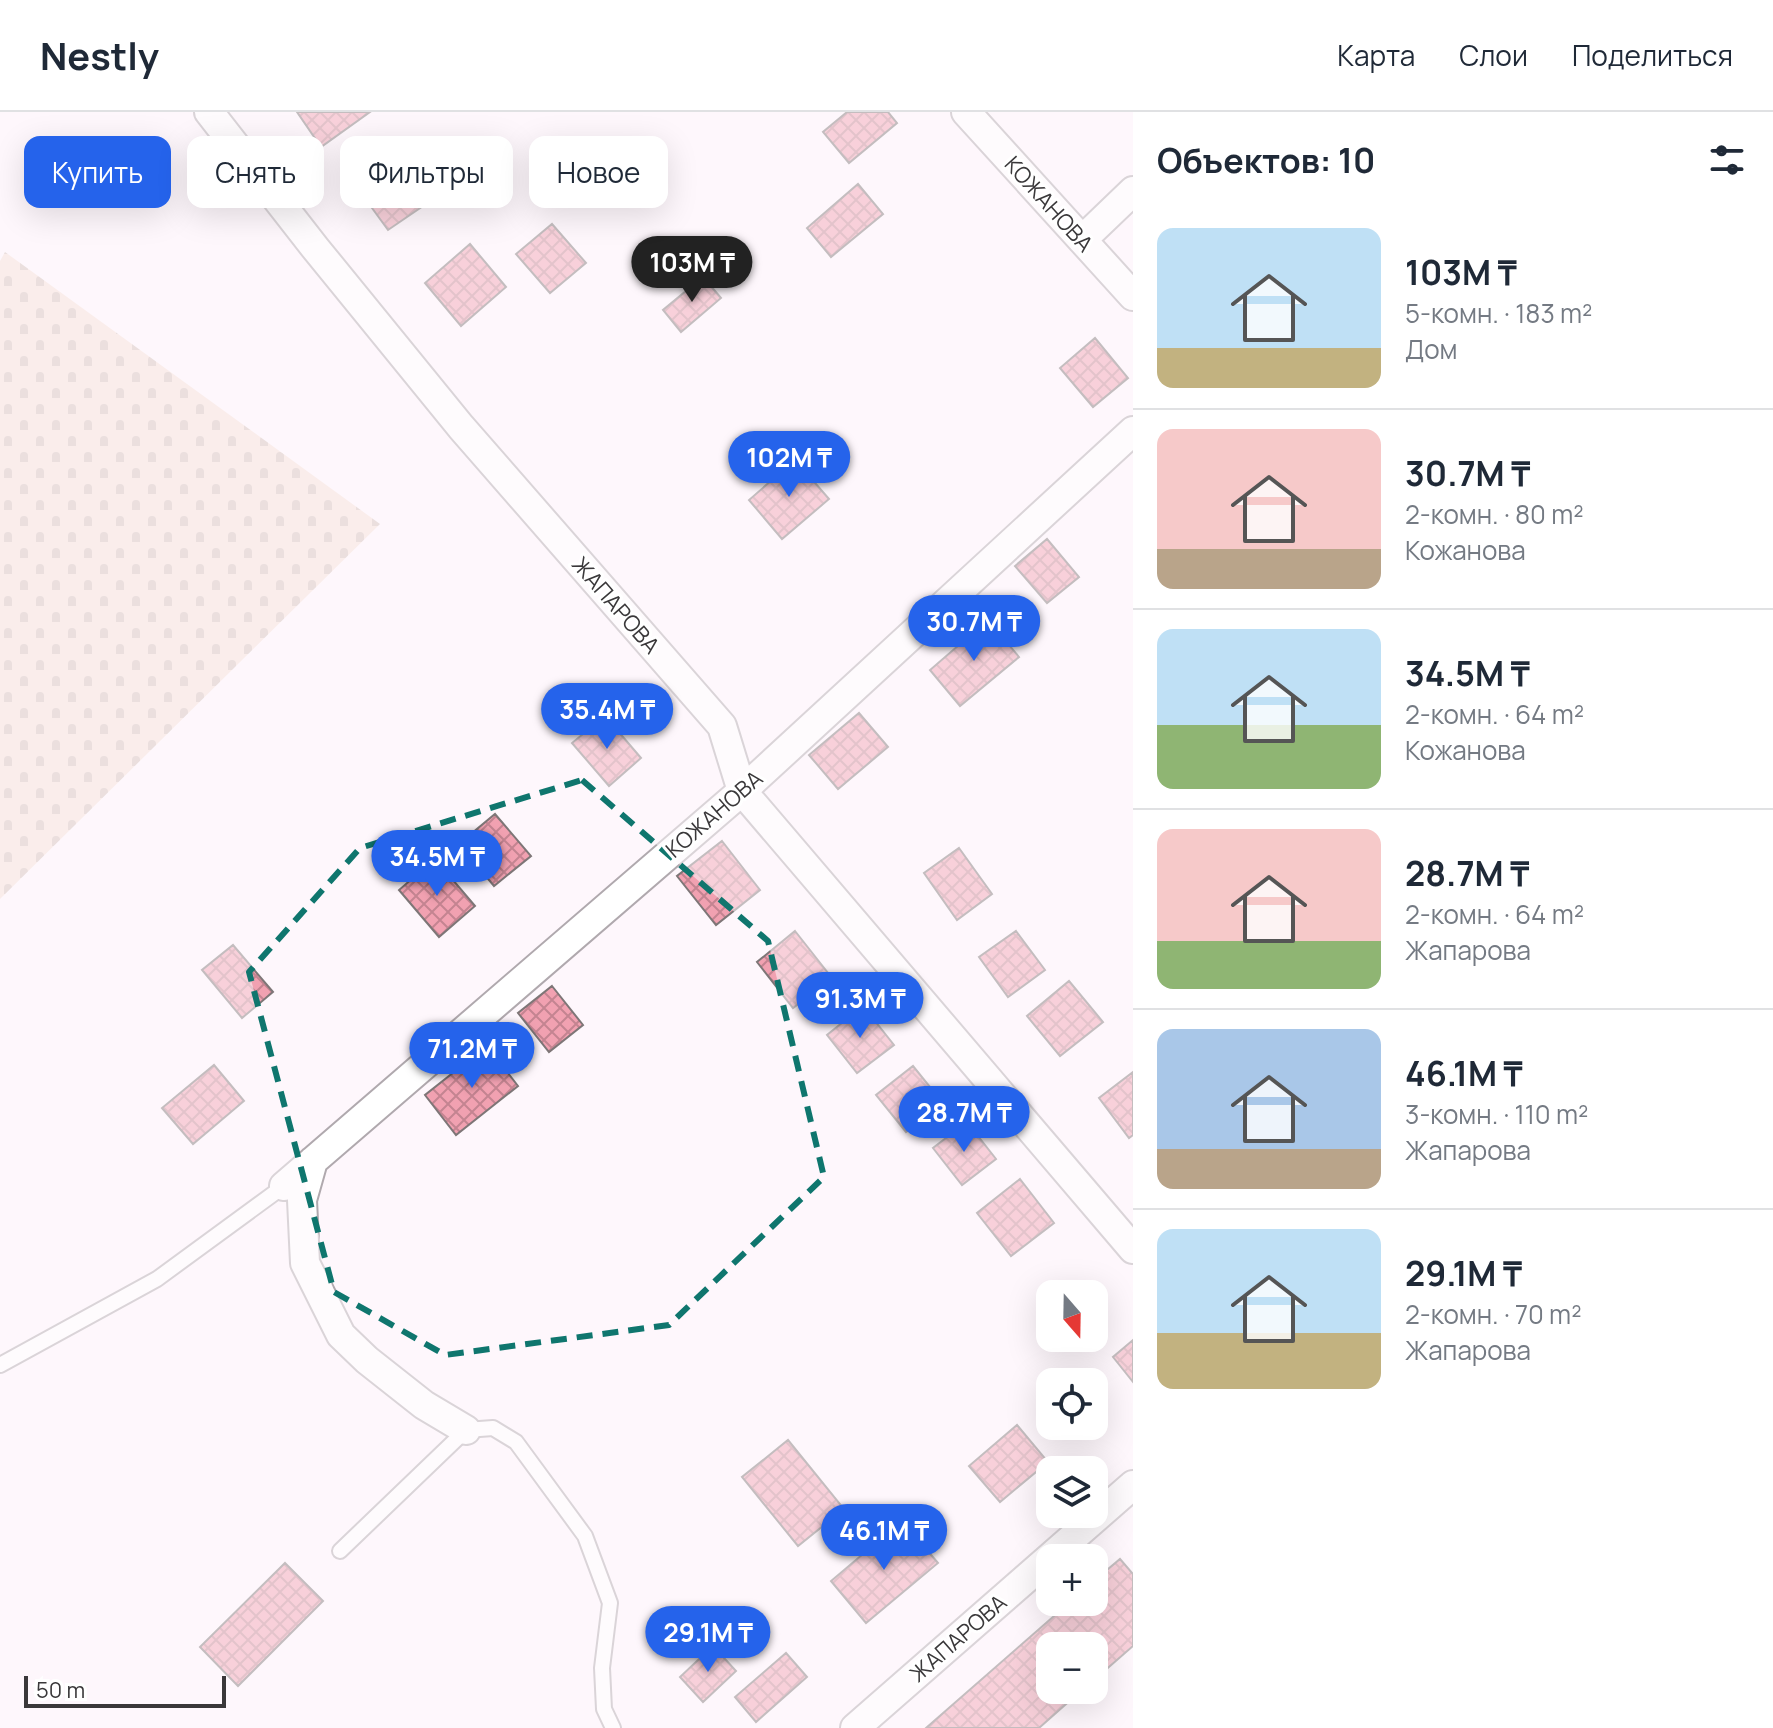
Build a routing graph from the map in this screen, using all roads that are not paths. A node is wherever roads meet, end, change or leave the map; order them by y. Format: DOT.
graph roads {
  1 [pos="209,112"];
  2 [pos="966,112"];
  3 [pos="1133,191"];
  4 [pos="1082,240"];
  5 [pos="1133,296"];
  6 [pos="1133,431"];
  7 [pos="742,791"];
  8 [pos="313,1161"];
  9 [pos="284,1186"];
  10 [pos="1133,1249"];
  11 [pos="0,1365"];
  12 [pos="466,1430"];
  13 [pos="1133,1485"];
  14 [pos="340,1551"];
  15 [pos="613,1728"];
  16 [pos="855,1728"];
  1 -- 7 [label="street, ЖАПАРОВА"];
  2 -- 4 [label="street, КОЖАНОВА"];
  3 -- 4 [label="street"];
  4 -- 5 [label="street, КОЖАНОВА"];
  6 -- 7 [label="street, КОЖАНОВА"];
  7 -- 8 [label="street, КОЖАНОВА"];
  7 -- 10 [label="street, ЖАПАРОВА"];
  8 -- 9 [label="street, КОЖАНОВА"];
  8 -- 12 [label="street"];
  9 -- 11 [label="lane"];
  12 -- 14 [label="lane"];
  12 -- 15 [label="lane"];
  13 -- 16 [label="street, ЖАПАРОВА"];
}
